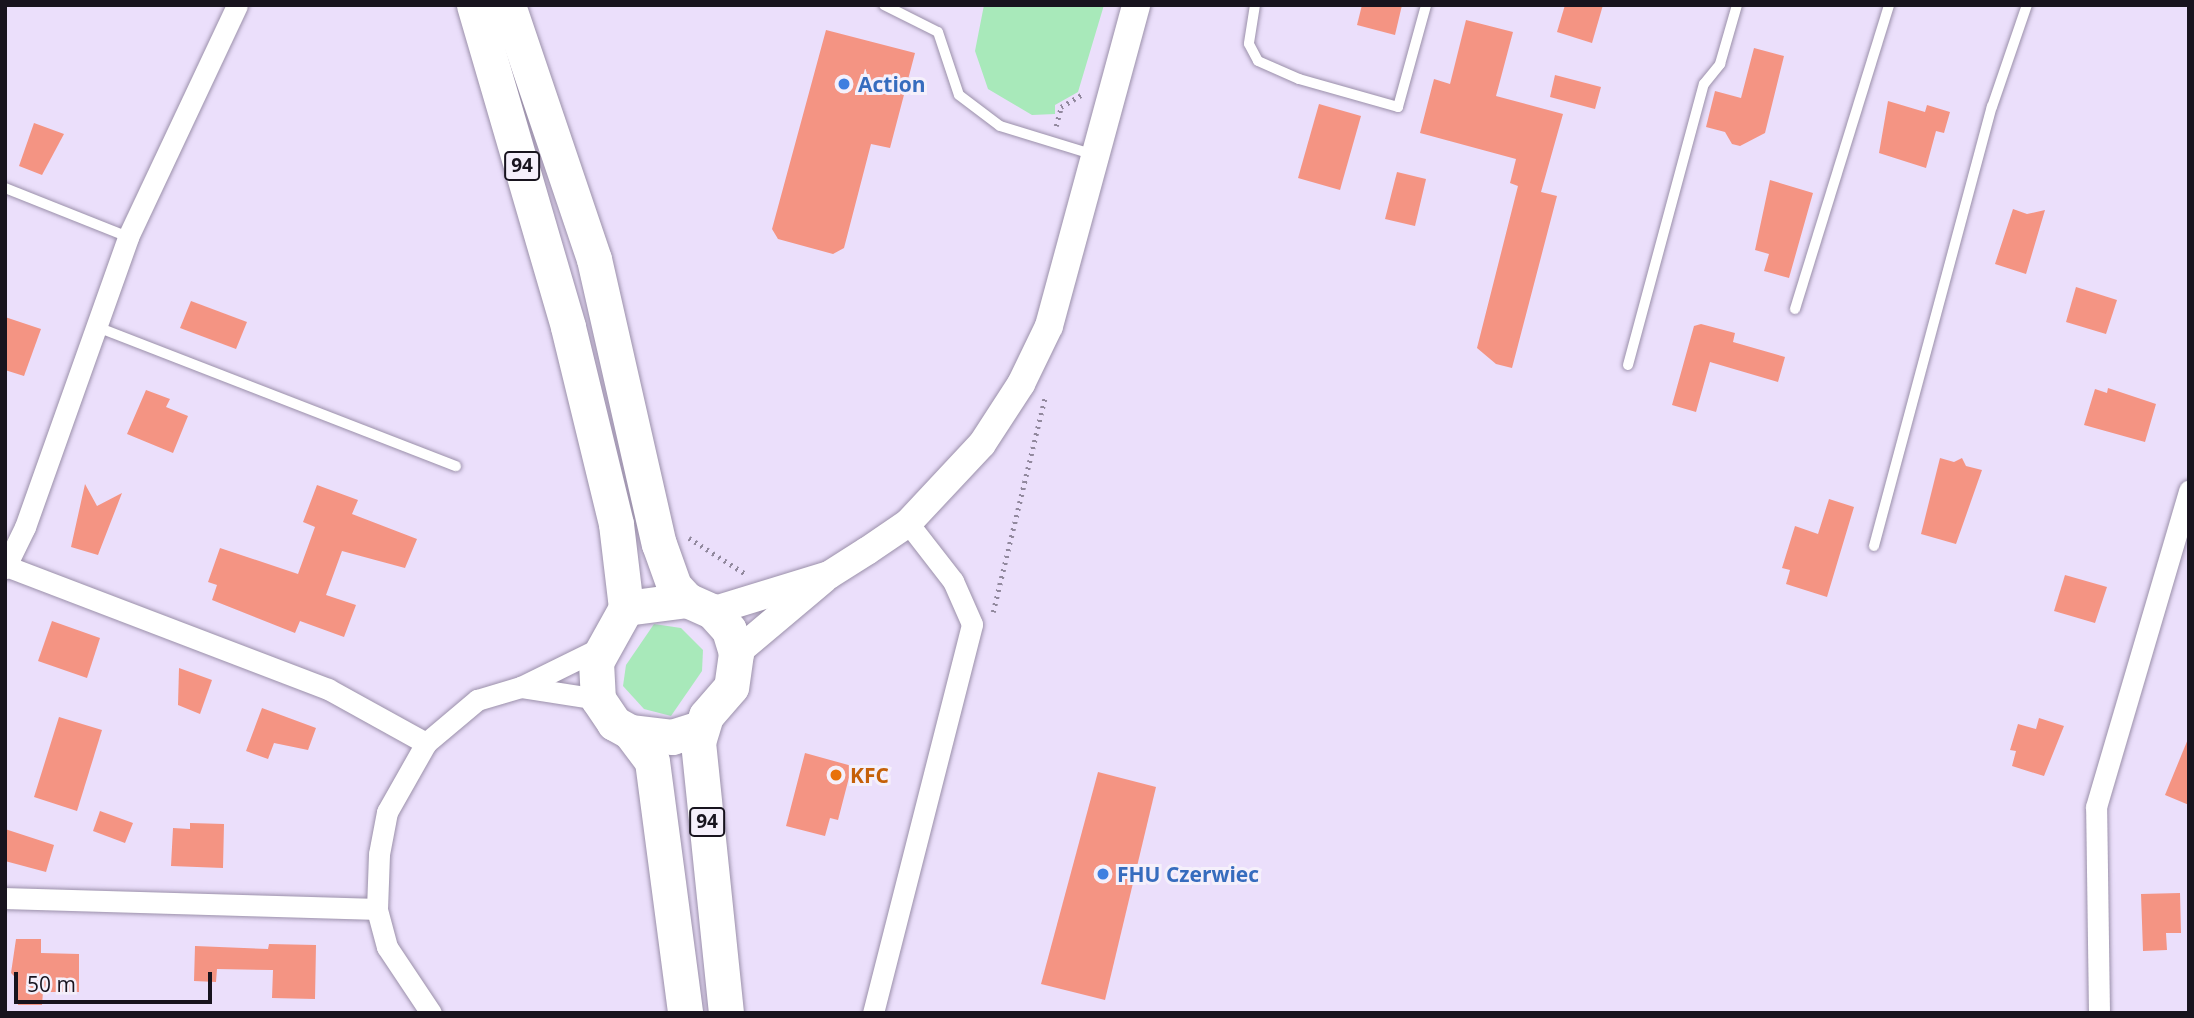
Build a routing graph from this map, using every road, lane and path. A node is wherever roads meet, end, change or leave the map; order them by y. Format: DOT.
graph roads {
  1 [pos="237,5"];
  2 [pos="474,5"];
  3 [pos="508,5"];
  4 [pos="1136,5"];
  5 [pos="1255,5"];
  6 [pos="1426,5"];
  7 [pos="1737,5"];
  8 [pos="1889,5"];
  9 [pos="2027,5"];
  10 [pos="889,7"];
  11 [pos="1087,88"];
  12 [pos="1051,142"];
  13 [pos="1096,155"];
  14 [pos="5,188"];
  15 [pos="128,237"];
  16 [pos="1795,309"];
  17 [pos="97,327"];
  18 [pos="1628,365"];
  19 [pos="1037,393"];
  20 [pos="456,466"];
  21 [pos="2189,490"];
  22 [pos="908,523"];
  23 [pos="680,540"];
  24 [pos="1874,546"];
  25 [pos="6,567"];
  26 [pos="829,575"];
  27 [pos="750,576"];
  28 [pos="699,606"];
  29 [pos="626,608"];
  30 [pos="990,623"];
  31 [pos="604,646"];
  32 [pos="736,653"];
  33 [pos="521,687"];
  34 [pos="598,699"];
  35 [pos="700,728"];
  36 [pos="631,732"];
  37 [pos="426,743"];
  38 [pos="5,898"];
  39 [pos="377,909"];
  40 [pos="431,1013"];
  41 [pos="685,1013"];
  42 [pos="726,1013"];
  43 [pos="873,1013"];
  44 [pos="2099,1013"];
  1 -- 15 [label="street"];
  2 -- 29 [label="main road, 94"];
  3 -- 28 [label="main road, 94"];
  4 -- 13 [label="street"];
  5 -- 6 [label="lane"];
  7 -- 18 [label="lane"];
  8 -- 16 [label="lane"];
  9 -- 24 [label="lane"];
  10 -- 12 [label="lane"];
  11 -- 12 [label="path"];
  12 -- 13 [label="lane"];
  13 -- 22 [label="street"];
  14 -- 15 [label="lane"];
  15 -- 17 [label="street"];
  17 -- 20 [label="lane"];
  17 -- 25 [label="street"];
  19 -- 30 [label="path"];
  21 -- 44 [label="street"];
  22 -- 26 [label="street"];
  22 -- 43 [label="street"];
  23 -- 27 [label="path"];
  25 -- 37 [label="street"];
  26 -- 28 [label="street"];
  26 -- 32 [label="street"];
  28 -- 29 [label="main road"];
  28 -- 32 [label="main road, 94"];
  29 -- 31 [label="main road"];
  31 -- 33 [label="street"];
  31 -- 34 [label="main road"];
  32 -- 35 [label="main road"];
  33 -- 34 [label="street"];
  33 -- 37 [label="street"];
  34 -- 36 [label="main road, 94"];
  35 -- 36 [label="main road"];
  35 -- 42 [label="main road, 94"];
  36 -- 41 [label="main road, 94"];
  37 -- 39 [label="street"];
  38 -- 39 [label="street"];
  39 -- 40 [label="street"];
}
